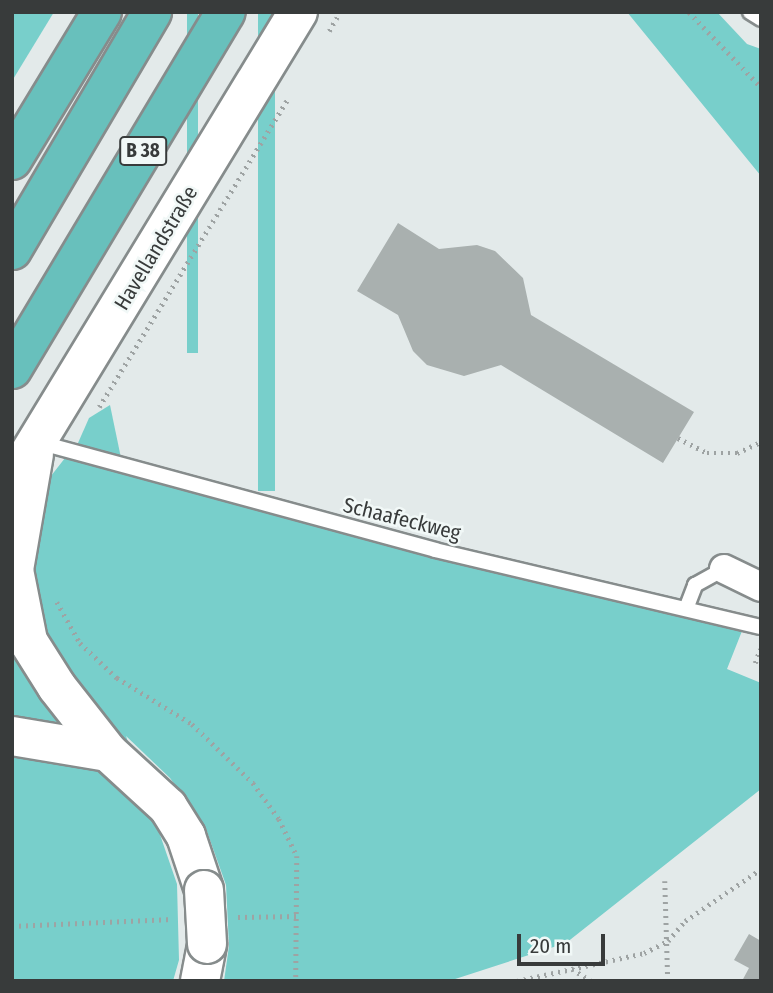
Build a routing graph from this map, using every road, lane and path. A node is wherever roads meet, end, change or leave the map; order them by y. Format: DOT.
graph roads {
  1 [pos="102,12"];
  2 [pos="152,12"];
  3 [pos="226,12"];
  4 [pos="298,12"];
  5 [pos="689,12"];
  6 [pos="750,12"];
  7 [pos="761,19"];
  8 [pos="761,87"];
  9 [pos="12,160"];
  10 [pos="12,250"];
  11 [pos="12,369"];
  12 [pos="678,438"];
  13 [pos="36,442"];
  14 [pos="761,442"];
  15 [pos="12,482"];
  16 [pos="724,569"];
  17 [pos="761,587"];
  18 [pos="54,596"];
  19 [pos="685,610"];
  20 [pos="761,627"];
  21 [pos="761,648"];
  22 [pos="755,663"];
  23 [pos="12,736"];
  24 [pos="108,752"];
  25 [pos="761,869"];
  26 [pos="665,881"];
  27 [pos="300,916"];
  28 [pos="179,919"];
  29 [pos="12,926"];
  30 [pos="668,941"];
  31 [pos="213,947"];
  32 [pos="572,969"];
  33 [pos="298,979"];
  34 [pos="517,981"];
  35 [pos="591,981"];
  36 [pos="668,981"];
  1 -- 9 [label="highway"];
  2 -- 10 [label="highway"];
  3 -- 11 [label="highway, B 38"];
  4 -- 13 [label="main road, Havellandstraße"];
  5 -- 8 [label="path"];
  6 -- 7 [label="lane"];
  12 -- 14 [label="path"];
  13 -- 15 [label="main road, Havellandstraße"];
  13 -- 19 [label="lane, Schaafeckweg"];
  13 -- 24 [label="main road"];
  16 -- 17 [label="street"];
  16 -- 19 [label="lane"];
  18 -- 27 [label="path"];
  19 -- 20 [label="lane, Schaafeckweg"];
  21 -- 22 [label="path"];
  23 -- 24 [label="main road"];
  24 -- 31 [label="main road, bridge"];
  25 -- 30 [label="path"];
  26 -- 30 [label="path"];
  27 -- 31 [label="path"];
  27 -- 33 [label="path"];
  28 -- 29 [label="path"];
  30 -- 32 [label="path"];
  30 -- 36 [label="path"];
  32 -- 34 [label="path"];
  32 -- 35 [label="path"];
}
